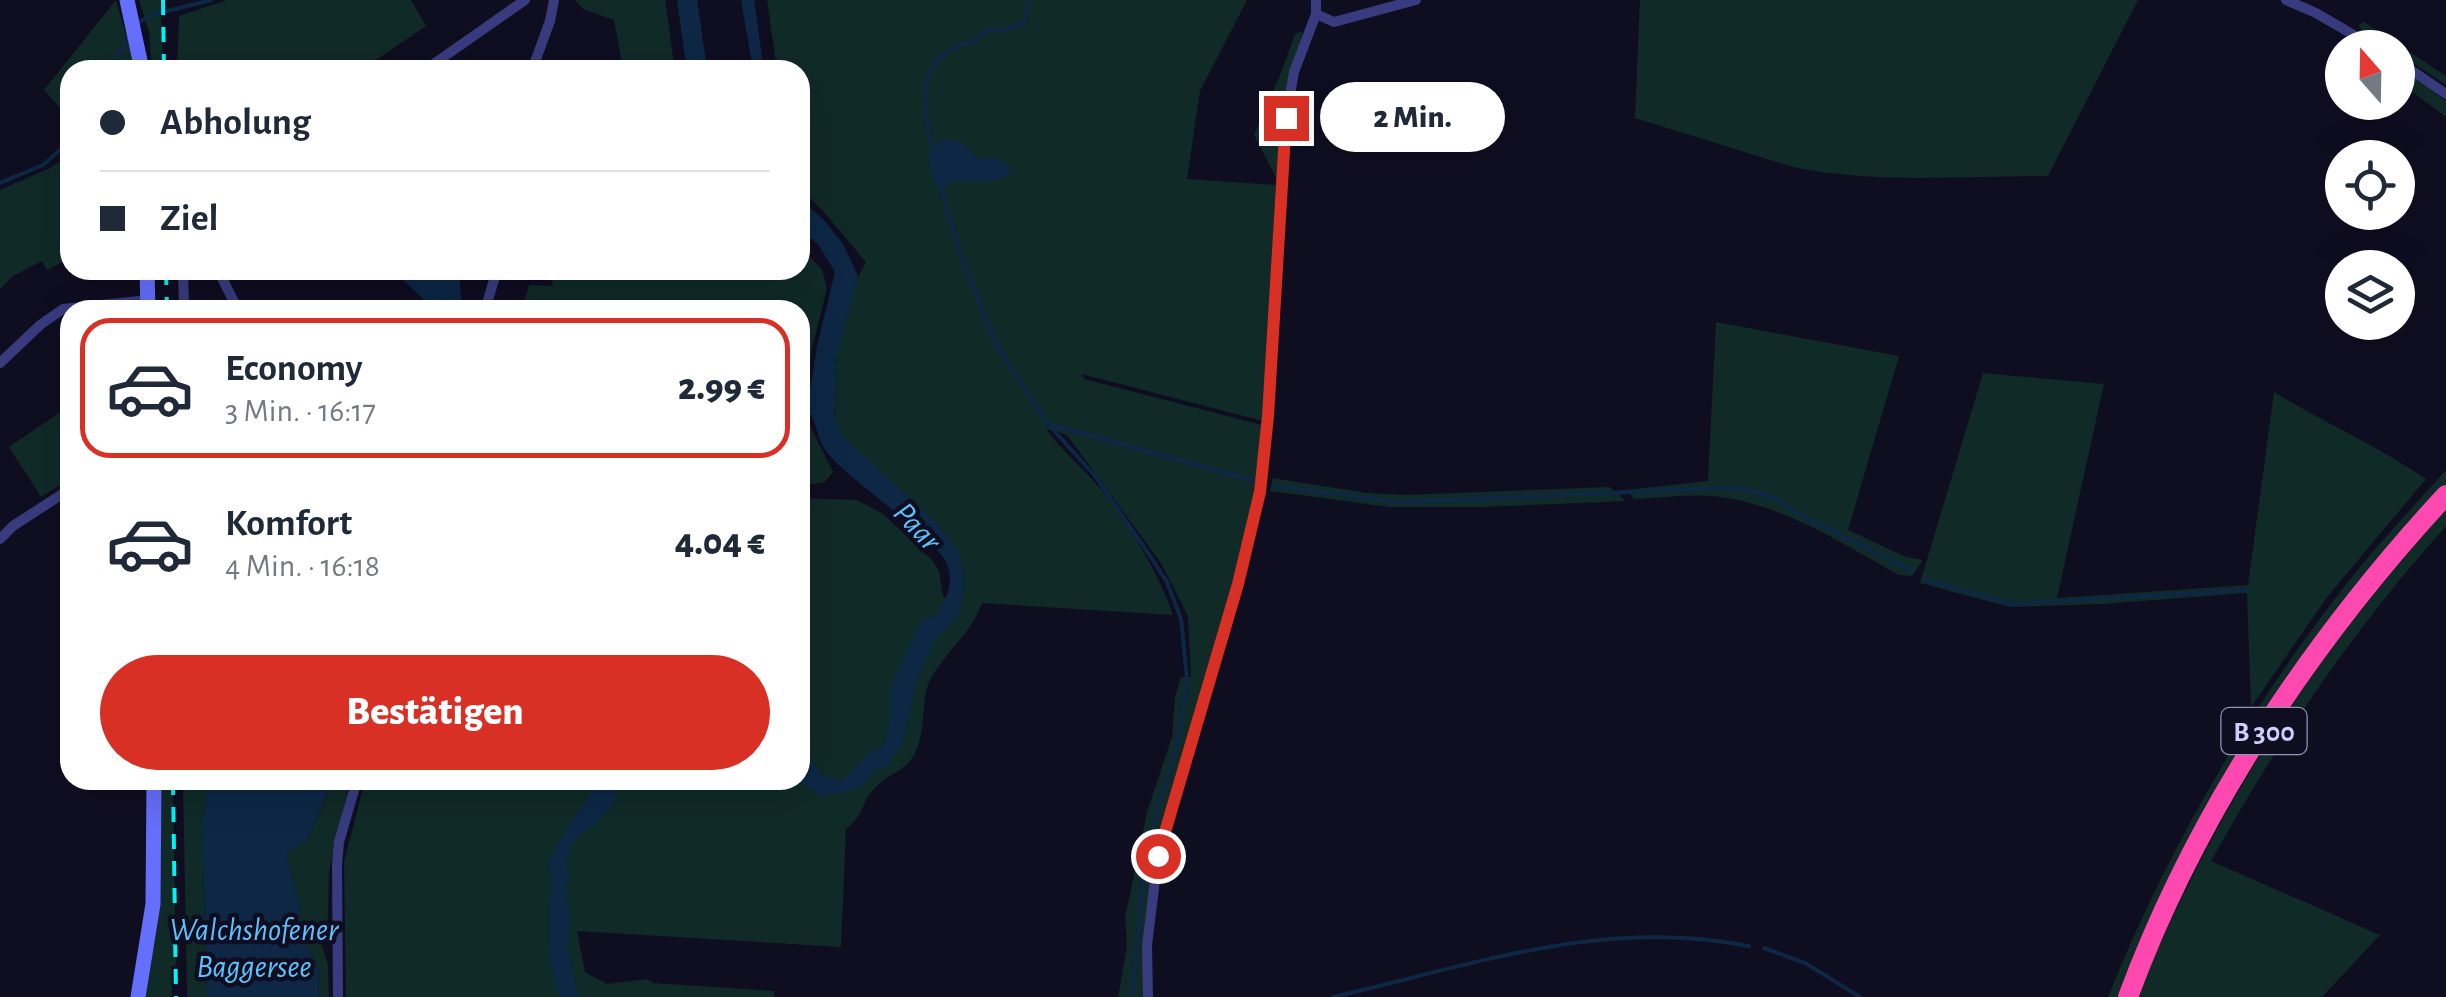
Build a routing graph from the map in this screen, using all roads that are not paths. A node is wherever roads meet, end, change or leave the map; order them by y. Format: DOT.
graph roads {
  1 [pos="525,0"];
  2 [pos="554,0"];
  3 [pos="1316,0"];
  4 [pos="1416,0"];
  5 [pos="2286,0"];
  6 [pos="128,3"];
  7 [pos="1316,14"];
  8 [pos="2345,30"];
  9 [pos="140,60"];
  10 [pos="439,60"];
  11 [pos="536,60"];
  12 [pos="2415,73"];
  13 [pos="2446,94"];
  14 [pos="60,311"];
  15 [pos="0,364"];
  16 [pos="2446,495"];
  17 [pos="60,496"];
  18 [pos="0,539"];
  19 [pos="154,790"];
  20 [pos="353,790"];
  21 [pos="138,997"];
  22 [pos="338,997"];
  23 [pos="1148,997"];
  24 [pos="2128,997"];
  1 -- 10 [label="street"];
  2 -- 11 [label="street"];
  3 -- 7 [label="street"];
  4 -- 7 [label="street"];
  5 -- 8 [label="street"];
  6 -- 9 [label="street"];
  7 -- 23 [label="street"];
  12 -- 13 [label="street"];
  14 -- 15 [label="street"];
  16 -- 24 [label="highway, B 300"];
  17 -- 18 [label="street"];
  19 -- 21 [label="street"];
  20 -- 22 [label="street"];
}
